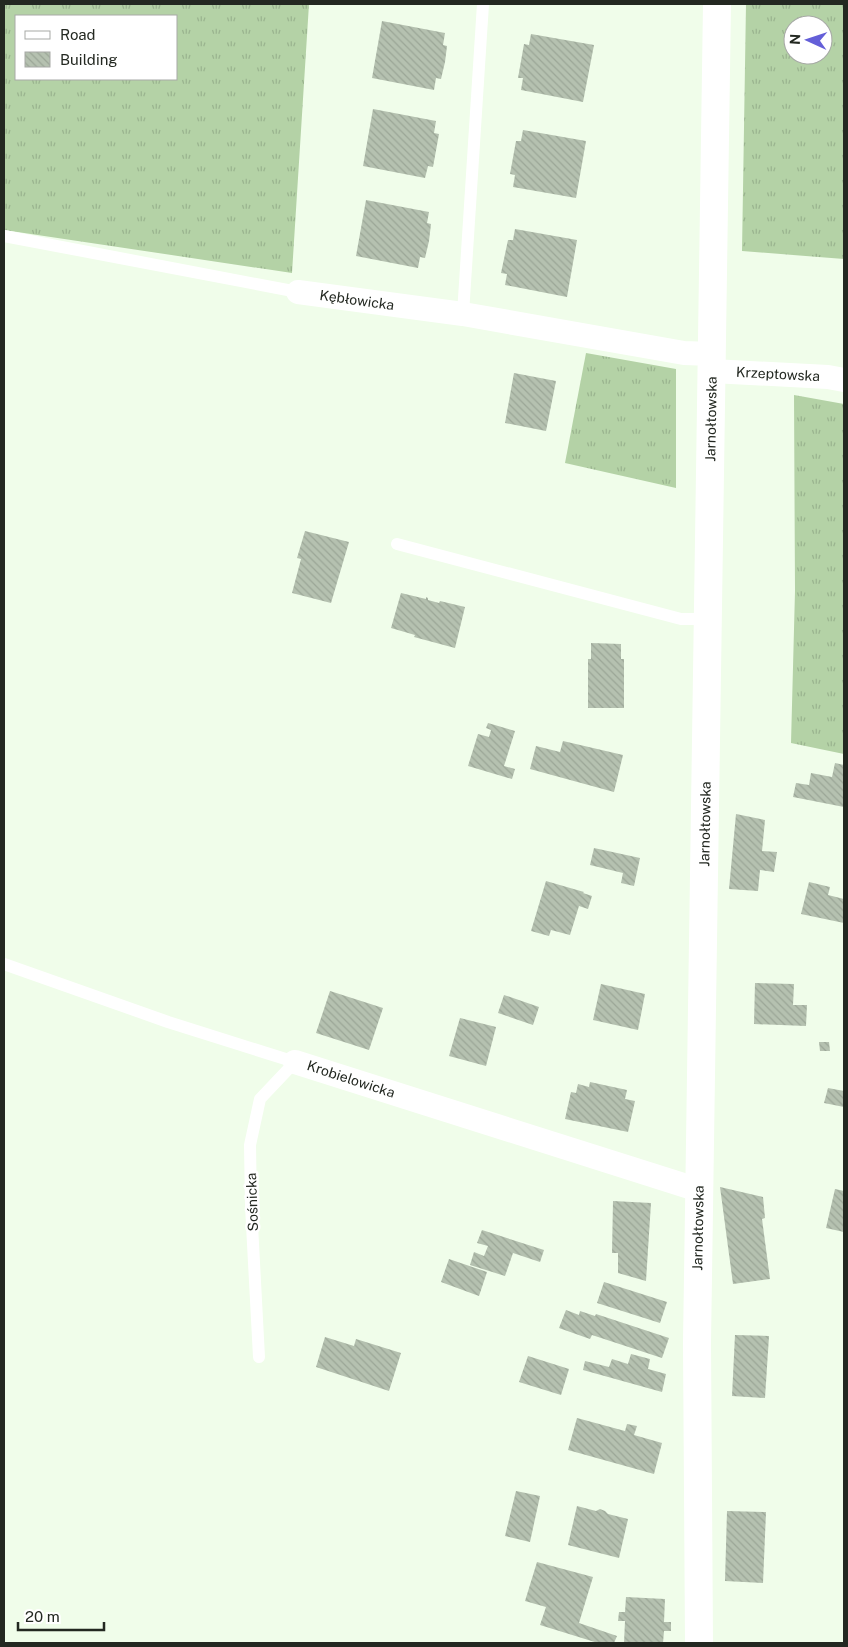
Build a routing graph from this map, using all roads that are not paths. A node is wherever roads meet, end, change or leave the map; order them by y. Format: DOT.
graph roads {
  1 [pos="483,4"];
  2 [pos="717,4"];
  3 [pos="4,236"];
  4 [pos="298,292"];
  5 [pos="463,314"];
  6 [pos="712,362"];
  7 [pos="844,380"];
  8 [pos="398,544"];
  9 [pos="708,620"];
  10 [pos="4,964"];
  11 [pos="295,1062"];
  12 [pos="699,1190"];
  13 [pos="259,1357"];
  14 [pos="699,1643"];
  1 -- 5 [label="lane"];
  2 -- 6 [label="street, Jarnołtowska"];
  3 -- 4 [label="lane, Kębłowicka"];
  4 -- 5 [label="street, Kębłowicka"];
  5 -- 6 [label="street, Kębłowicka"];
  6 -- 7 [label="street, Krzeptowska"];
  6 -- 9 [label="street, Jarnołtowska"];
  8 -- 9 [label="lane"];
  9 -- 12 [label="street, Jarnołtowska"];
  10 -- 11 [label="lane, Krobielowicka"];
  11 -- 12 [label="street, Krobielowicka"];
  11 -- 13 [label="lane, Sośnicka"];
  12 -- 14 [label="street, Jarnołtowska"];
}
